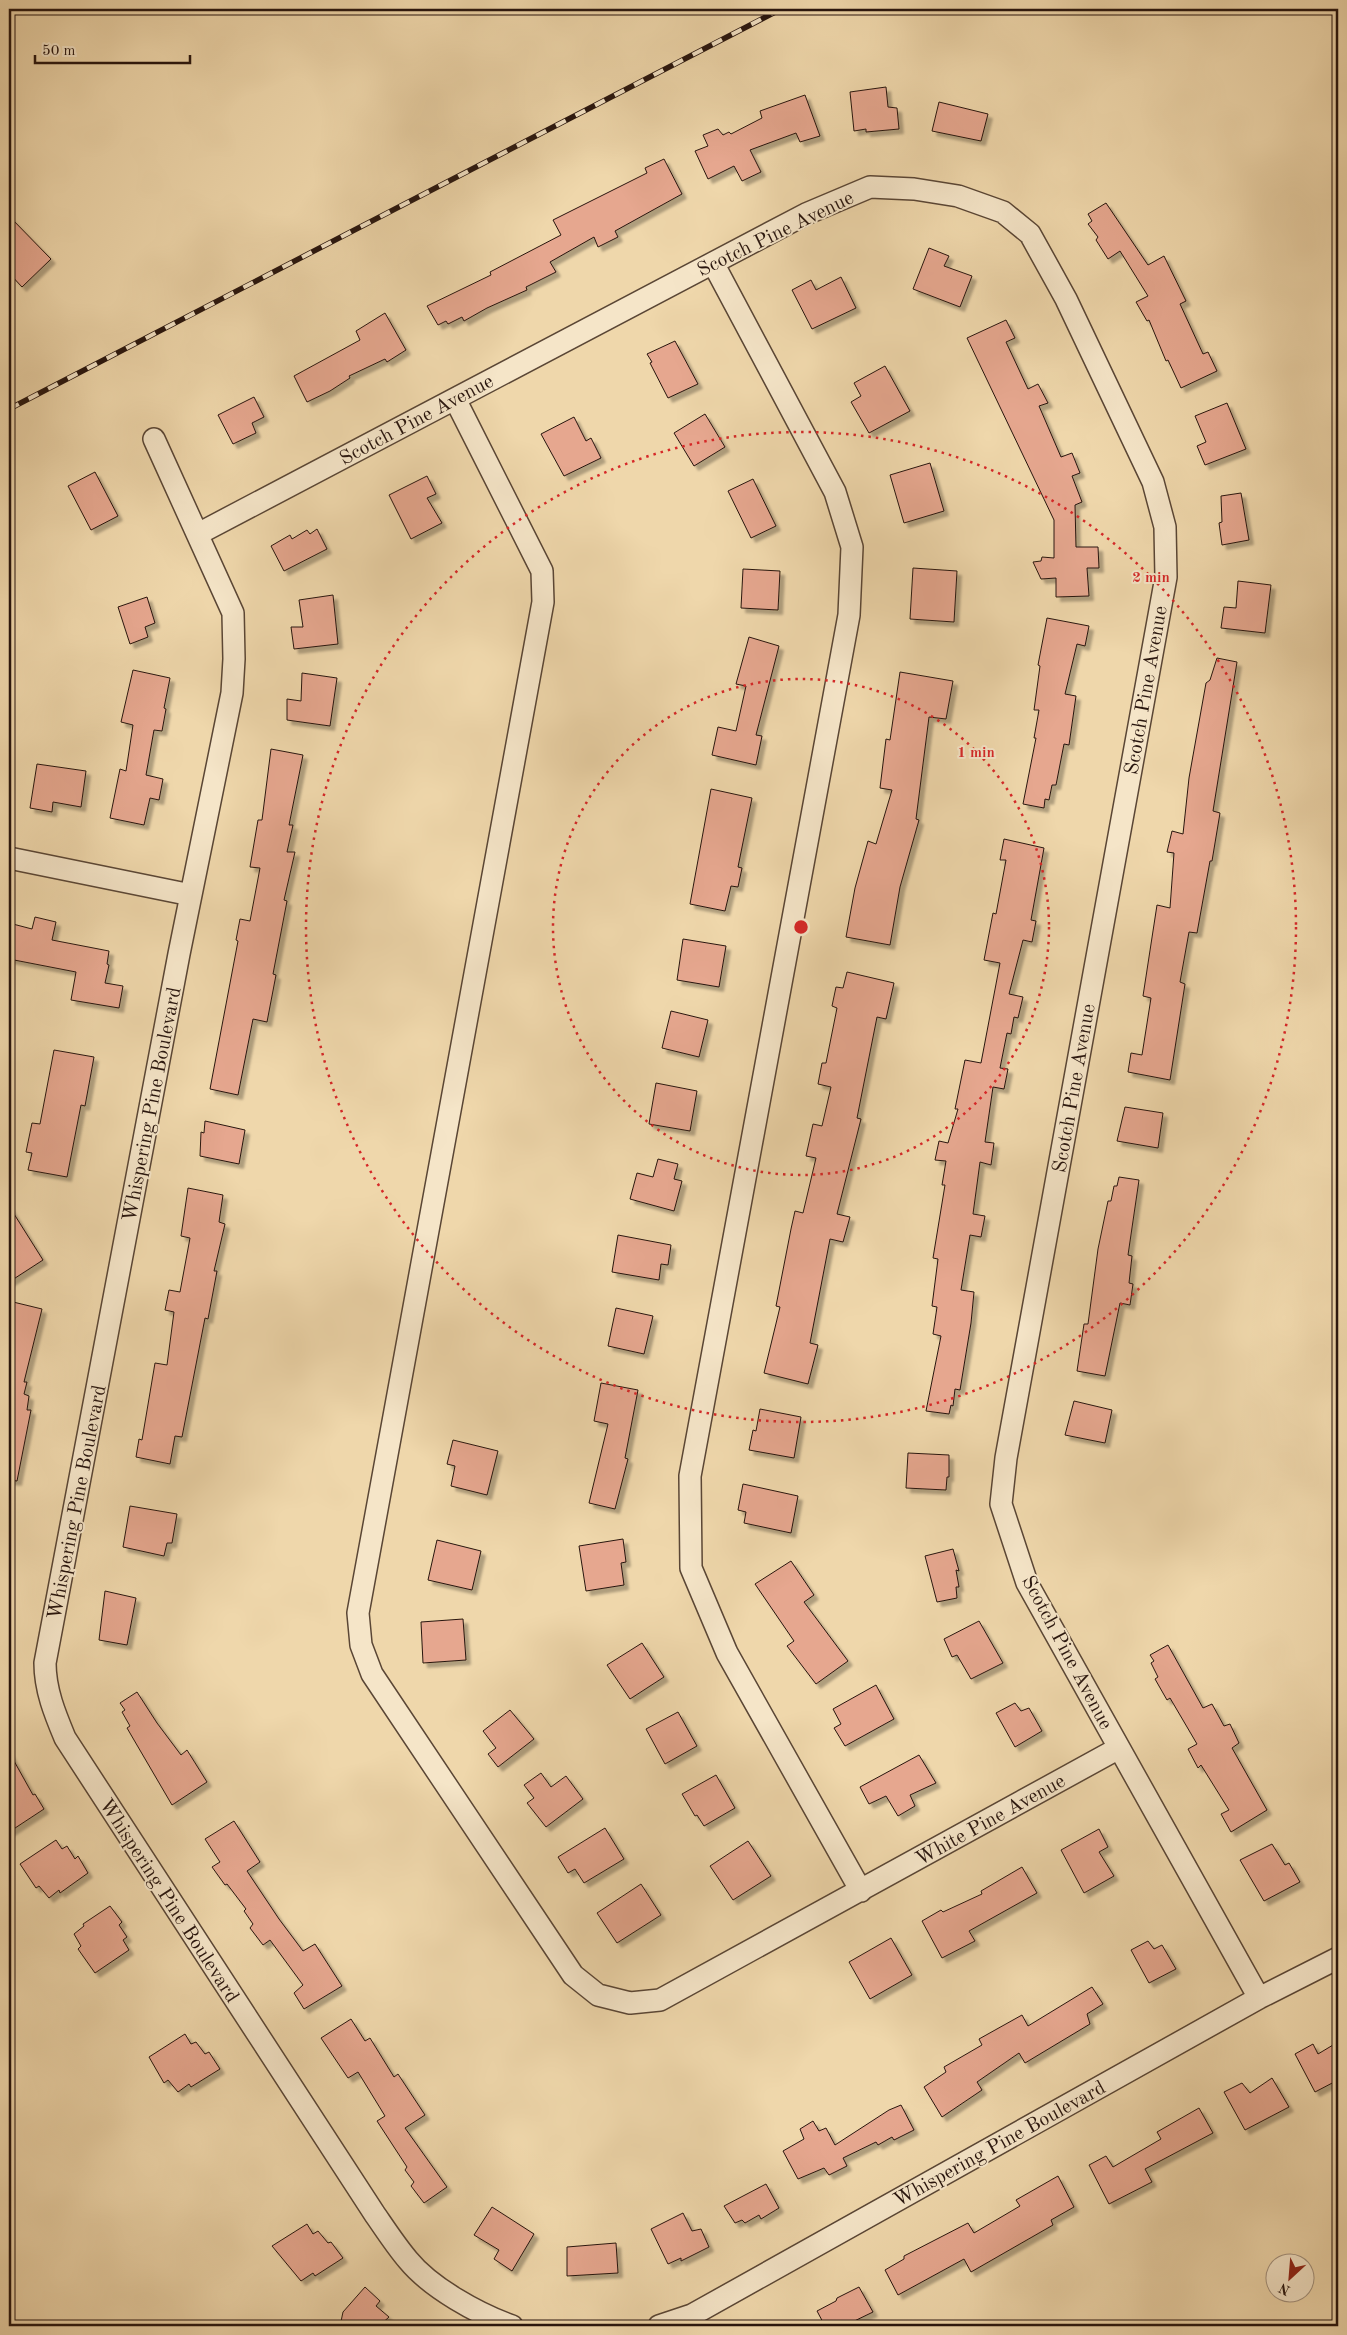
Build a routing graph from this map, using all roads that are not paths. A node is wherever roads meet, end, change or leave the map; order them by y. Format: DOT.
graph roads {
  1 [pos="713,263"];
  2 [pos="455,399"];
  3 [pos="154,439"];
  4 [pos="198,534"];
  5 [pos="9,858"];
  6 [pos="191,895"];
  7 [pos="1119,1748"];
  8 [pos="861,1891"];
  9 [pos="1338,1958"];
  10 [pos="1259,1998"];
  11 [pos="512,2326"];
  12 [pos="659,2326"];
  1 -- 2 [label="street, Scotch Pine Avenue"];
  1 -- 7 [label="street, Scotch Pine Avenue"];
  1 -- 8 [label="street"];
  2 -- 4 [label="street, Scotch Pine Avenue"];
  2 -- 8 [label="street, White Pine Avenue"];
  3 -- 4 [label="street, Whispering Pine Boulevard"];
  4 -- 6 [label="street, Whispering Pine Boulevard"];
  5 -- 6 [label="street"];
  6 -- 11 [label="street, Whispering Pine Boulevard"];
  7 -- 8 [label="street, White Pine Avenue"];
  7 -- 10 [label="street, Scotch Pine Avenue"];
  9 -- 10 [label="street, Whispering Pine Boulevard"];
  10 -- 12 [label="street, Whispering Pine Boulevard"];
}
